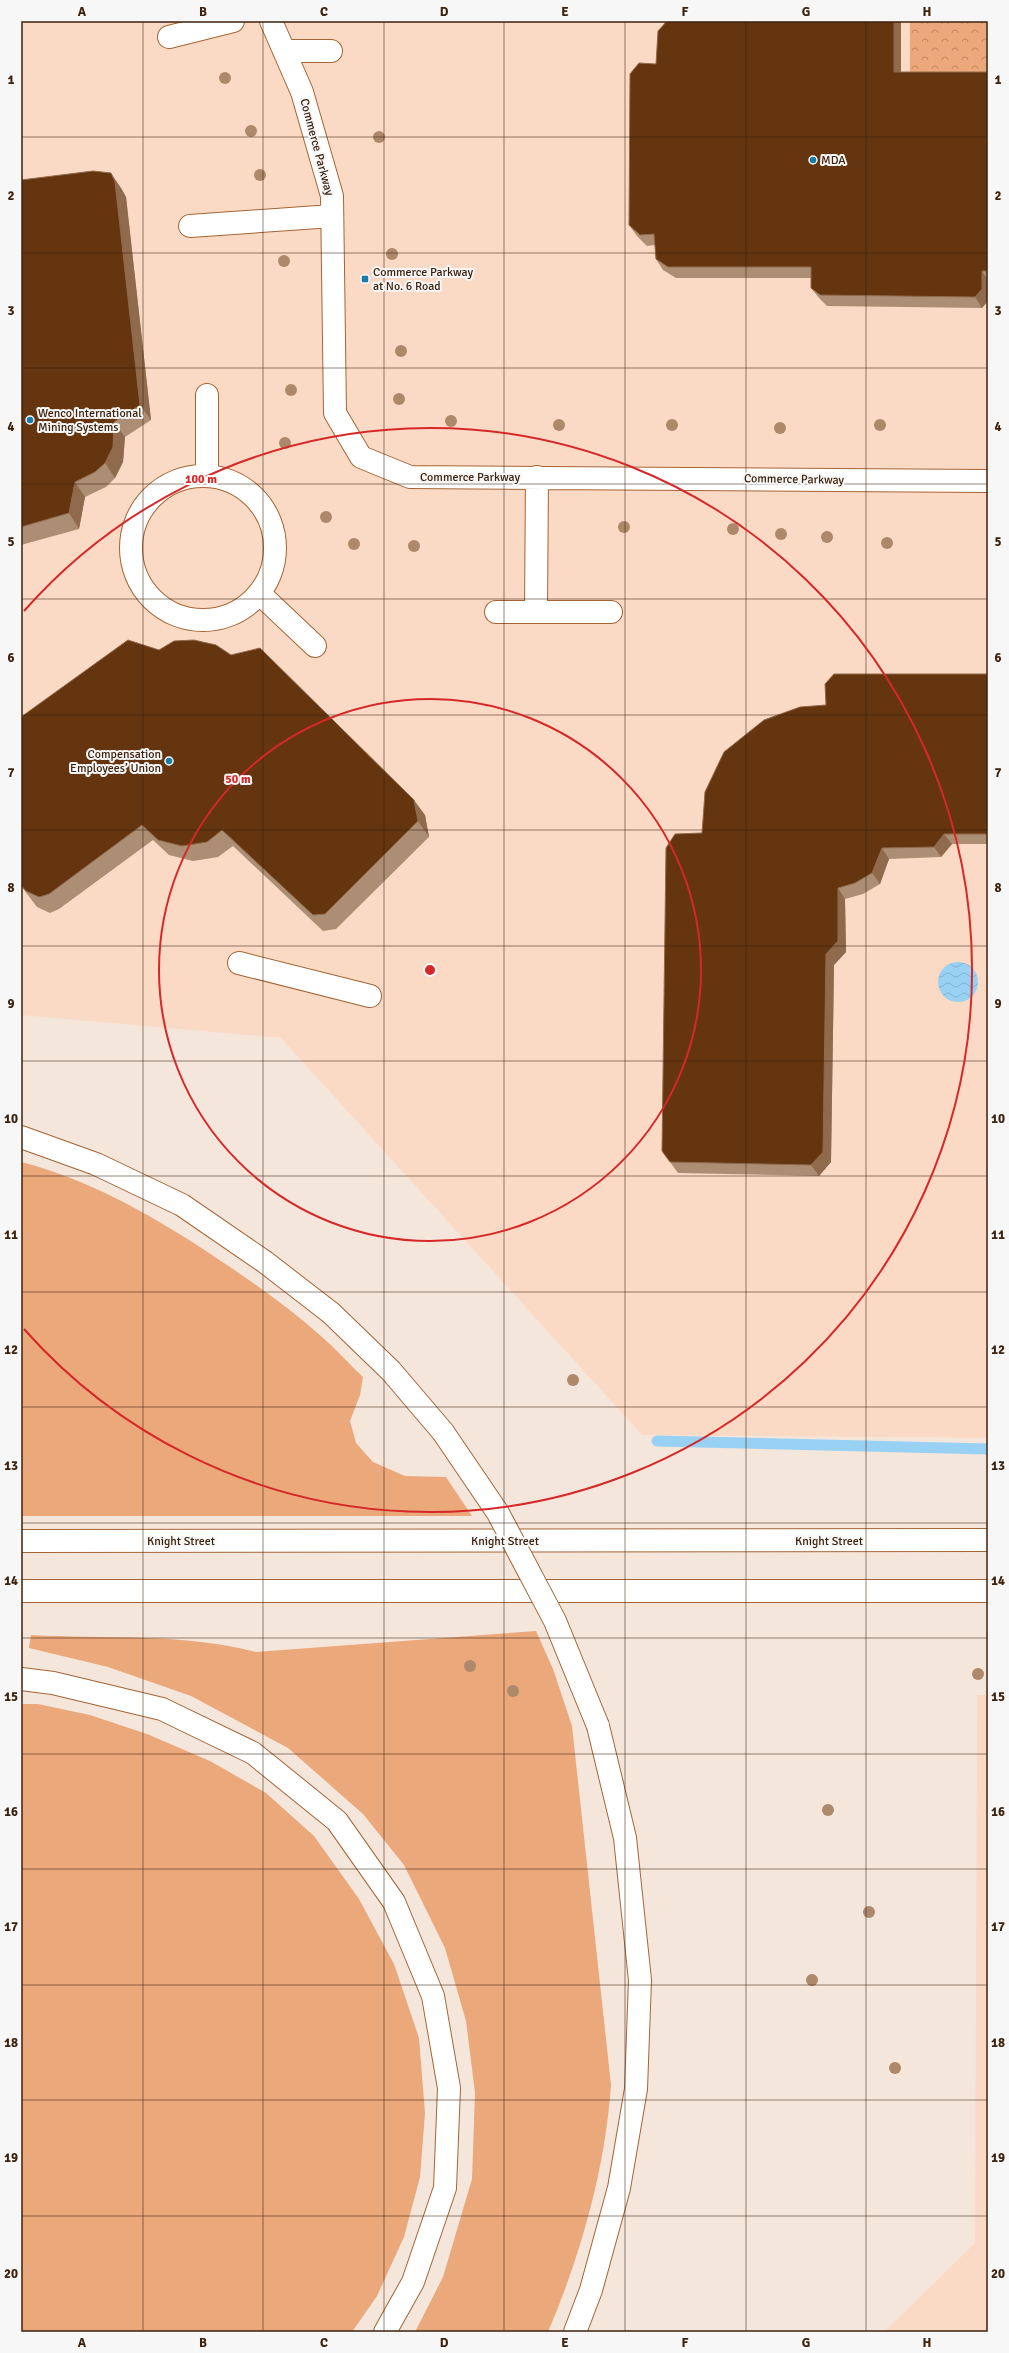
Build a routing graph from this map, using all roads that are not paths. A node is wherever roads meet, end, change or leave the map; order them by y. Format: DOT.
graph roads {
  1 [pos="233,21"];
  2 [pos="271,21"];
  3 [pos="169,37"];
  4 [pos="284,51"];
  5 [pos="331,51"];
  6 [pos="332,216"];
  7 [pos="190,226"];
  8 [pos="207,395"];
  9 [pos="207,475"];
  10 [pos="537,477"];
  11 [pos="988,481"];
  12 [pos="260,593"];
  13 [pos="496,612"];
  14 [pos="536,612"];
  15 [pos="612,612"];
  16 [pos="315,646"];
  17 [pos="239,963"];
  18 [pos="370,996"];
  19 [pos="21,1137"];
  20 [pos="988,1540"];
  21 [pos="21,1541"];
  22 [pos="21,1591"];
  23 [pos="988,1591"];
  24 [pos="21,1679"];
  25 [pos="385,2332"];
  26 [pos="575,2332"];
  1 -- 3 [label="main road"];
  2 -- 4 [label="main road, Commerce Parkway"];
  4 -- 5 [label="main road"];
  4 -- 6 [label="main road, Commerce Parkway"];
  6 -- 7 [label="main road"];
  6 -- 10 [label="main road, Commerce Parkway"];
  8 -- 9 [label="main road"];
  9 -- 12 [label="main road"];
  9 -- 12 [label="main road"];
  10 -- 11 [label="main road, Commerce Parkway"];
  10 -- 14 [label="main road"];
  12 -- 16 [label="main road"];
  13 -- 14 [label="main road"];
  14 -- 15 [label="main road"];
  17 -- 18 [label="main road"];
  19 -- 26 [label="main road, bridge"];
  20 -- 21 [label="main road, Knight Street"];
  22 -- 23 [label="main road"];
  24 -- 25 [label="main road"];
}
